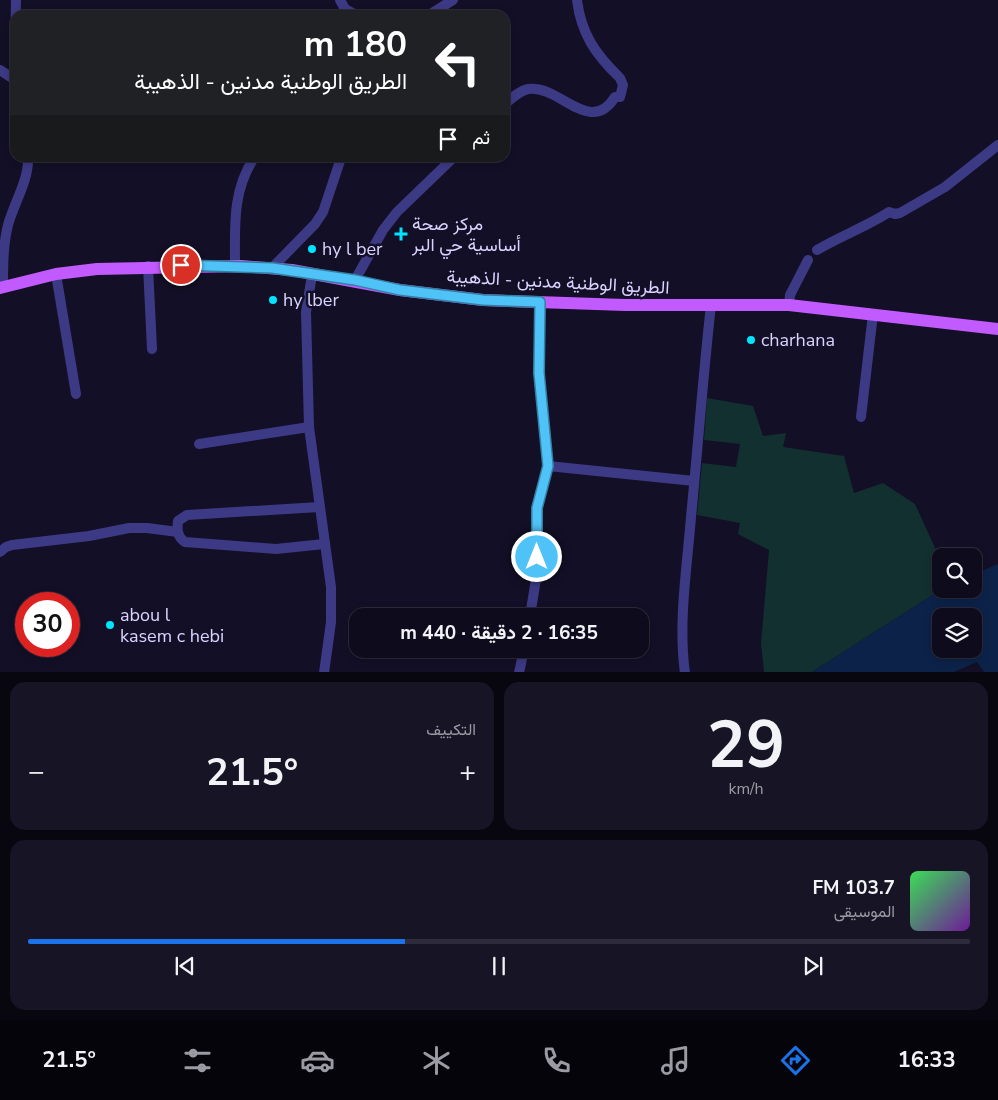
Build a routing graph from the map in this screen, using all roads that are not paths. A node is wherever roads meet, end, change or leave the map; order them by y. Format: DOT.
graph roads {
  1 [pos="453,0"];
  2 [pos="577,0"];
  3 [pos="437,10"];
  4 [pos="510,100"];
  5 [pos="998,145"];
  6 [pos="28,162"];
  7 [pos="252,162"];
  8 [pos="340,162"];
  9 [pos="449,162"];
  10 [pos="816,250"];
  11 [pos="808,260"];
  12 [pos="148,266"];
  13 [pos="235,266"];
  14 [pos="272,268"];
  15 [pos="56,274"];
  16 [pos="312,275"];
  17 [pos="355,280"];
  18 [pos="1,287"];
  19 [pos="540,302"];
  20 [pos="711,305"];
  21 [pos="789,305"];
  22 [pos="873,314"];
  23 [pos="998,329"];
  24 [pos="152,349"];
  25 [pos="76,394"];
  26 [pos="861,417"];
  27 [pos="309,426"];
  28 [pos="199,444"];
  29 [pos="548,466"];
  30 [pos="694,481"];
  31 [pos="320,507"];
  32 [pos="178,532"];
  33 [pos="324,544"];
  34 [pos="0,552"];
  35 [pos="531,608"];
  36 [pos="522,658"];
  37 [pos="324,672"];
  38 [pos="519,672"];
  39 [pos="684,672"];
  1 -- 3 [label="street"];
  2 -- 4 [label="street"];
  5 -- 10 [label="street"];
  6 -- 18 [label="street"];
  7 -- 13 [label="street"];
  8 -- 14 [label="street"];
  9 -- 17 [label="street"];
  11 -- 21 [label="street"];
  12 -- 13 [label="main road, الطريق الوطنية مدنين - الذهيبة"];
  12 -- 15 [label="main road, الطريق الوطنية مدنين - الذهيبة"];
  12 -- 24 [label="street"];
  13 -- 14 [label="main road, الطريق الوطنية مدنين - الذهيبة"];
  14 -- 16 [label="main road, الطريق الوطنية مدنين - الذهيبة"];
  15 -- 18 [label="main road, الطريق الوطنية مدنين - الذهيبة"];
  15 -- 25 [label="street"];
  16 -- 17 [label="main road, الطريق الوطنية مدنين - الذهيبة"];
  16 -- 27 [label="street"];
  17 -- 19 [label="main road, الطريق الوطنية مدنين - الذهيبة"];
  19 -- 20 [label="main road, الطريق الوطنية مدنين - الذهيبة"];
  19 -- 29 [label="street"];
  20 -- 21 [label="main road, الطريق الوطنية مدنين - الذهيبة"];
  20 -- 30 [label="street"];
  21 -- 22 [label="main road, الطريق الوطنية مدنين - الذهيبة"];
  22 -- 23 [label="main road, الطريق الوطنية مدنين - الذهيبة"];
  22 -- 26 [label="street"];
  27 -- 28 [label="street"];
  27 -- 31 [label="street"];
  29 -- 30 [label="street"];
  29 -- 35 [label="street"];
  30 -- 39 [label="street"];
  31 -- 32 [label="street"];
  31 -- 33 [label="street"];
  32 -- 33 [label="street"];
  32 -- 34 [label="street"];
  33 -- 37 [label="street"];
  36 -- 38 [label="street"];
}
